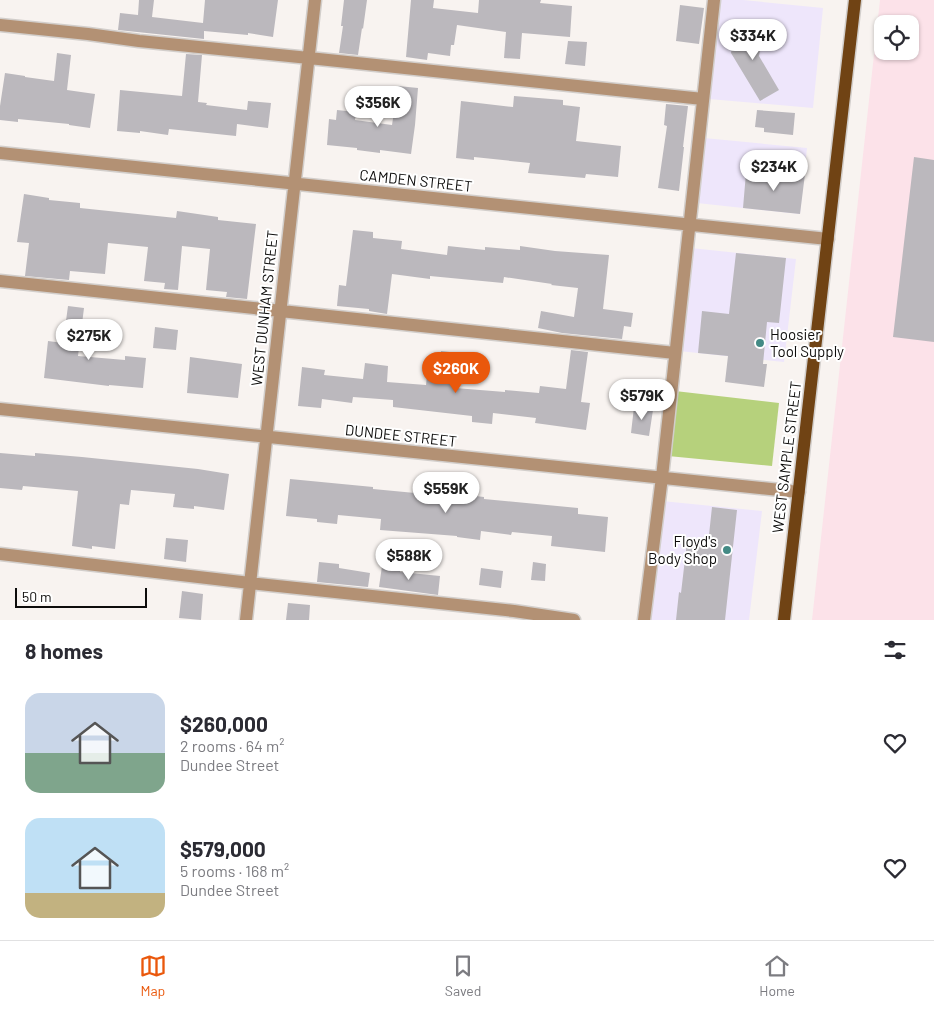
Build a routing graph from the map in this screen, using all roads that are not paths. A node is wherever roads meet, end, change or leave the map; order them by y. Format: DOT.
graph roads {
  1 [pos="315,0"];
  2 [pos="714,0"];
  3 [pos="855,0"];
  4 [pos="0,25"];
  5 [pos="309,58"];
  6 [pos="704,100"];
  7 [pos="0,153"];
  8 [pos="295,184"];
  9 [pos="689,225"];
  10 [pos="828,239"];
  11 [pos="0,281"];
  12 [pos="280,310"];
  13 [pos="675,353"];
  14 [pos="0,409"];
  15 [pos="266,438"];
  16 [pos="662,477"];
  17 [pos="799,492"];
  18 [pos="0,554"];
  19 [pos="250,583"];
  20 [pos="246,620"];
  21 [pos="574,620"];
  22 [pos="644,620"];
  23 [pos="784,620"];
  1 -- 5 [label="street, WEST DUNHAM STREET"];
  2 -- 6 [label="street"];
  3 -- 10 [label="main road, WEST SAMPLE STREET"];
  4 -- 5 [label="street"];
  5 -- 6 [label="street"];
  5 -- 8 [label="street, WEST DUNHAM STREET"];
  6 -- 9 [label="street"];
  7 -- 8 [label="street, CAMDEN STREET"];
  8 -- 9 [label="street, CAMDEN STREET"];
  8 -- 12 [label="street, WEST DUNHAM STREET"];
  9 -- 10 [label="street, CAMDEN STREET"];
  9 -- 13 [label="street"];
  10 -- 17 [label="main road, WEST SAMPLE STREET"];
  11 -- 12 [label="street"];
  12 -- 13 [label="street"];
  12 -- 15 [label="street, WEST DUNHAM STREET"];
  13 -- 16 [label="street"];
  14 -- 15 [label="street, DUNDEE STREET"];
  15 -- 16 [label="street, DUNDEE STREET"];
  15 -- 19 [label="street, WEST DUNHAM STREET"];
  16 -- 17 [label="street, DUNDEE STREET"];
  16 -- 22 [label="street"];
  17 -- 23 [label="main road, WEST SAMPLE STREET"];
  18 -- 19 [label="street"];
  19 -- 20 [label="street, WEST DUNHAM STREET"];
  19 -- 21 [label="street"];
}
